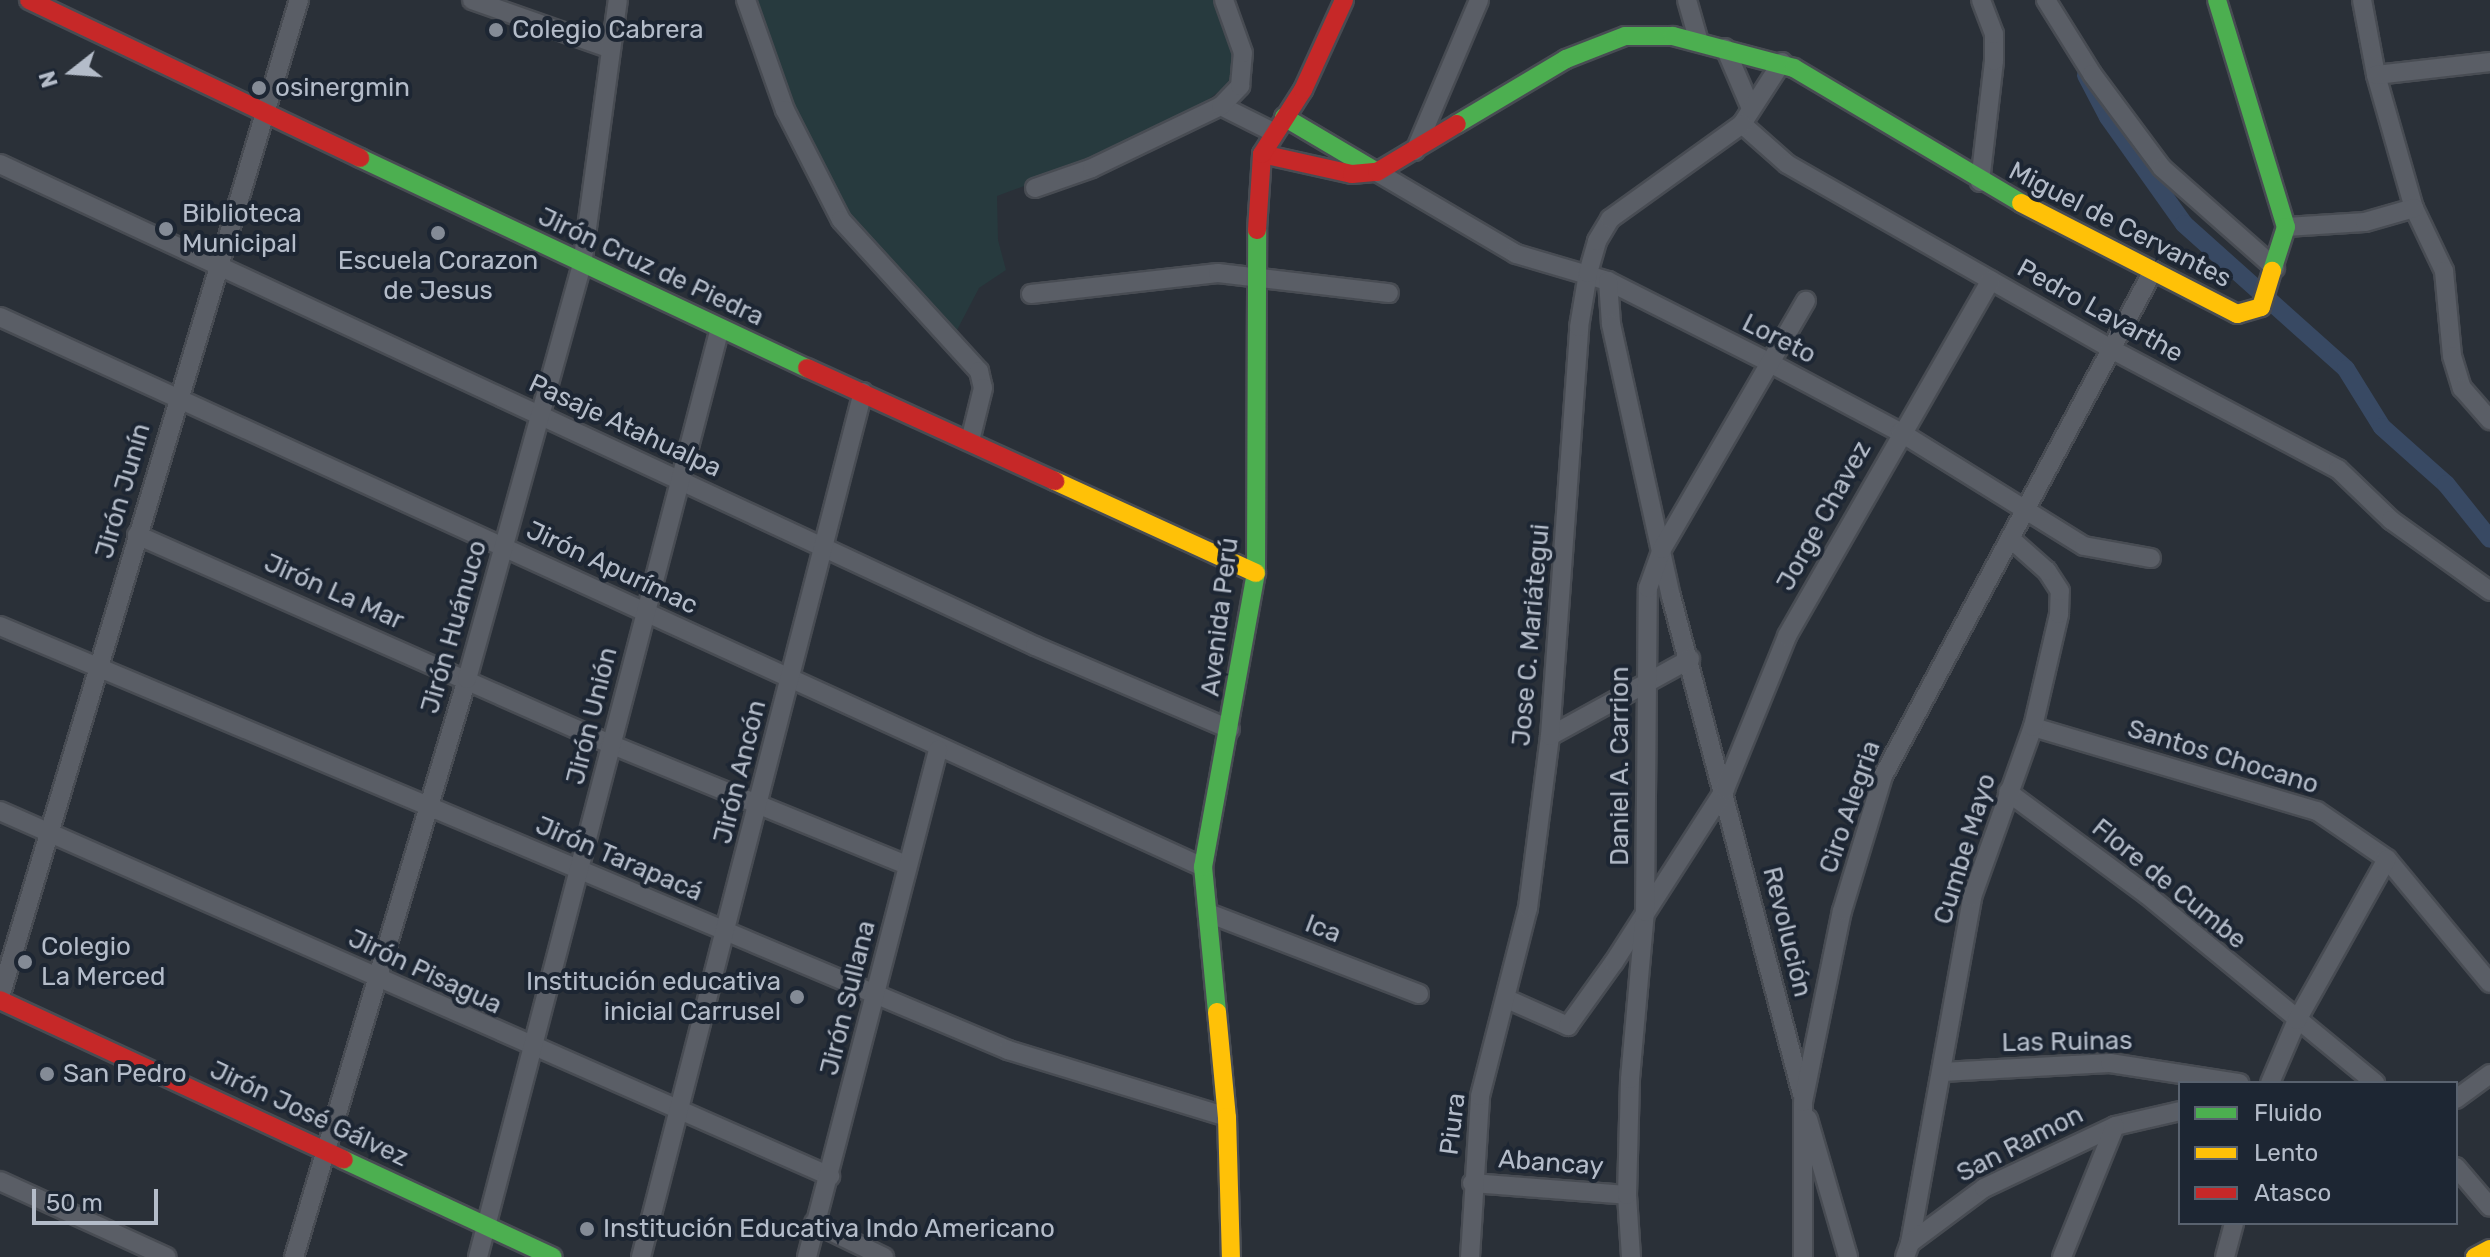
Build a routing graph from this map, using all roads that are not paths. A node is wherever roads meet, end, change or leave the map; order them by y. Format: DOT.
graph roads {
  1 [pos="29,0"];
  2 [pos="299,0"];
  3 [pos="472,0"];
  4 [pos="618,0"];
  5 [pos="746,0"];
  6 [pos="1224,0"];
  7 [pos="1344,0"];
  8 [pos="1479,0"];
  9 [pos="1687,0"];
  10 [pos="1981,0"];
  11 [pos="2046,0"];
  12 [pos="2217,0"];
  13 [pos="2362,0"];
  14 [pos="1699,42"];
  15 [pos="1725,48"];
  16 [pos="611,49"];
  17 [pos="1782,62"];
  18 [pos="2490,62"];
  19 [pos="2376,75"];
  20 [pos="1221,106"];
  21 [pos="1750,106"];
  22 [pos="265,111"];
  23 [pos="1742,124"];
  24 [pos="1279,125"];
  25 [pos="1415,151"];
  26 [pos="1262,154"];
  27 [pos="0,164"];
  28 [pos="1377,172"];
  29 [pos="1980,182"];
  30 [pos="1035,188"];
  31 [pos="2414,208"];
  32 [pos="2286,227"];
  33 [pos="217,264"];
  34 [pos="582,265"];
  35 [pos="2275,268"];
  36 [pos="2153,271"];
  37 [pos="1588,273"];
  38 [pos="1259,276"];
  39 [pos="1991,280"];
  40 [pos="1608,281"];
  41 [pos="1389,293"];
  42 [pos="1031,294"];
  43 [pos="1806,301"];
  44 [pos="0,317"];
  45 [pos="720,328"];
  46 [pos="2111,349"];
  47 [pos="1770,363"];
  48 [pos="863,392"];
  49 [pos="176,397"];
  50 [pos="541,415"];
  51 [pos="2490,420"];
  52 [pos="1900,432"];
  53 [pos="970,441"];
  54 [pos="680,480"];
  55 [pos="2028,510"];
  56 [pos="137,535"];
  57 [pos="2012,540"];
  58 [pos="504,546"];
  59 [pos="825,546"];
  60 [pos="1662,549"];
  61 [pos="2151,558"];
  62 [pos="1256,573"];
  63 [pos="2490,591"];
  64 [pos="646,612"];
  65 [pos="0,626"];
  66 [pos="1690,659"];
  67 [pos="100,666"];
  68 [pos="467,679"];
  69 [pos="1645,681"];
  70 [pos="791,682"];
  71 [pos="2033,727"];
  72 [pos="1230,729"];
  73 [pos="1550,736"];
  74 [pos="610,744"];
  75 [pos="938,750"];
  76 [pos="1725,789"];
  77 [pos="2008,792"];
  78 [pos="757,807"];
  79 [pos="428,808"];
  80 [pos="0,811"];
  81 [pos="47,831"];
  82 [pos="2387,859"];
  83 [pos="907,865"];
  84 [pos="1203,867"];
  85 [pos="581,870"];
  86 [pos="1645,912"];
  87 [pos="1208,913"];
  88 [pos="727,932"];
  89 [pos="376,977"];
  90 [pos="2490,983"];
  91 [pos="1419,994"];
  92 [pos="877,996"];
  93 [pos="0,998"];
  94 [pos="1507,999"];
  95 [pos="2297,1020"];
  96 [pos="534,1050"];
  97 [pos="1942,1072"];
  98 [pos="2490,1074"];
  99 [pos="2226,1081"];
  100 [pos="2271,1081"];
  101 [pos="2373,1081"];
  102 [pos="2458,1098"];
  103 [pos="1803,1102"];
  104 [pos="2178,1111"];
  105 [pos="677,1113"];
  106 [pos="1227,1117"];
  107 [pos="2115,1126"];
  108 [pos="326,1150"];
  109 [pos="2458,1169"];
  110 [pos="830,1176"];
  111 [pos="0,1181"];
  112 [pos="1472,1183"];
  113 [pos="1627,1195"];
  114 [pos="2490,1207"];
  115 [pos="814,1223"];
  116 [pos="2233,1225"];
  117 [pos="486,1226"];
  118 [pos="2490,1249"];
  119 [pos="1908,1250"];
  120 [pos="167,1257"];
  121 [pos="294,1257"];
  122 [pos="478,1257"];
  123 [pos="553,1257"];
  124 [pos="641,1257"];
  125 [pos="807,1257"];
  126 [pos="884,1257"];
  127 [pos="1231,1257"];
  128 [pos="1470,1257"];
  129 [pos="1631,1257"];
  130 [pos="1803,1257"];
  131 [pos="1848,1257"];
  132 [pos="2062,1257"];
  133 [pos="2225,1257"];
  134 [pos="2475,1257"];
  1 -- 22 [label="street, Jirón Cruz de Piedra"];
  2 -- 22 [label="street, Jirón Junín"];
  3 -- 16 [label="street"];
  4 -- 16 [label="street, Jirón Huánuco"];
  5 -- 53 [label="street"];
  6 -- 20 [label="street"];
  7 -- 24 [label="street, Avenida Perú"];
  8 -- 25 [label="street"];
  9 -- 14 [label="street"];
  10 -- 29 [label="street"];
  11 -- 35 [label="street"];
  12 -- 32 [label="street"];
  13 -- 19 [label="street"];
  14 -- 15 [label="street, Miguel de Cervantes"];
  14 -- 25 [label="street, Miguel de Cervantes"];
  15 -- 17 [label="street, Miguel de Cervantes"];
  15 -- 21 [label="street"];
  16 -- 34 [label="street, Jirón Huánuco"];
  17 -- 21 [label="street"];
  17 -- 29 [label="street, Miguel de Cervantes"];
  18 -- 19 [label="street"];
  19 -- 31 [label="street"];
  20 -- 24 [label="street"];
  20 -- 30 [label="street"];
  21 -- 23 [label="street"];
  22 -- 33 [label="street, Jirón Junín"];
  22 -- 34 [label="street, Jirón Cruz de Piedra"];
  23 -- 37 [label="street, Jose C. Mariátegui"];
  23 -- 39 [label="street, Pedro Lavarthe"];
  24 -- 26 [label="street, Avenida Perú"];
  24 -- 28 [label="street"];
  25 -- 28 [label="street, Miguel de Cervantes"];
  26 -- 28 [label="street"];
  26 -- 38 [label="street, Avenida Perú"];
  27 -- 33 [label="street, Pasaje Atahualpa"];
  28 -- 37 [label="street, Loreto"];
  29 -- 36 [label="street, Miguel de Cervantes"];
  31 -- 32 [label="street"];
  31 -- 51 [label="street"];
  32 -- 35 [label="street"];
  33 -- 49 [label="street, Jirón Junín"];
  33 -- 50 [label="street, Pasaje Atahualpa"];
  34 -- 45 [label="street, Jirón Cruz de Piedra"];
  34 -- 50 [label="street, Jirón Huánuco"];
  35 -- 36 [label="street, Miguel de Cervantes"];
  36 -- 46 [label="street, Ciro Alegria"];
  37 -- 40 [label="street, Loreto"];
  37 -- 73 [label="street, Jose C. Mariátegui"];
  38 -- 41 [label="street"];
  38 -- 42 [label="street"];
  38 -- 62 [label="street, Avenida Perú"];
  39 -- 46 [label="street, Pedro Lavarthe"];
  39 -- 52 [label="street, Jorge Chavez"];
  40 -- 47 [label="street, Loreto"];
  40 -- 60 [label="street"];
  43 -- 47 [label="street, Daniel A. Carrion"];
  44 -- 49 [label="street, Jirón Apurímac"];
  45 -- 48 [label="street, Jirón Cruz de Piedra"];
  45 -- 54 [label="street, Jirón Unión"];
  46 -- 55 [label="street, Ciro Alegria"];
  46 -- 63 [label="street, Pedro Lavarthe"];
  47 -- 52 [label="street, Loreto"];
  47 -- 60 [label="street, Daniel A. Carrion"];
  48 -- 53 [label="street, Jirón Cruz de Piedra"];
  48 -- 59 [label="street, Jirón Ancón"];
  49 -- 56 [label="street, Jirón Junín"];
  49 -- 58 [label="street, Jirón Apurímac"];
  50 -- 54 [label="street, Pasaje Atahualpa"];
  50 -- 58 [label="street, Jirón Huánuco"];
  52 -- 55 [label="street, Loreto"];
  52 -- 76 [label="street, Jorge Chavez"];
  53 -- 62 [label="street, Jirón Cruz de Piedra"];
  54 -- 59 [label="street, Pasaje Atahualpa"];
  54 -- 64 [label="street, Jirón Unión"];
  55 -- 57 [label="street, Ciro Alegria"];
  55 -- 61 [label="street, Loreto"];
  56 -- 67 [label="street, Jirón Junín"];
  56 -- 68 [label="street, Jirón La Mar"];
  57 -- 71 [label="street, Cumbe Mayo"];
  57 -- 103 [label="street, Ciro Alegria"];
  58 -- 64 [label="street, Jirón Apurímac"];
  58 -- 68 [label="street, Jirón Huánuco"];
  59 -- 70 [label="street, Jirón Ancón"];
  59 -- 72 [label="street, Pasaje Atahualpa"];
  60 -- 66 [label="street, Revolución"];
  60 -- 69 [label="street, Daniel A. Carrion"];
  62 -- 72 [label="street, Avenida Perú"];
  64 -- 70 [label="street, Jirón Apurímac"];
  64 -- 74 [label="street, Jirón Unión"];
  65 -- 67 [label="street, Jirón Tarapacá"];
  66 -- 69 [label="street"];
  66 -- 76 [label="street, Revolución"];
  67 -- 79 [label="street, Jirón Tarapacá"];
  67 -- 81 [label="street, Jirón Junín"];
  68 -- 74 [label="street, Jirón La Mar"];
  68 -- 79 [label="street, Jirón Huánuco"];
  69 -- 73 [label="street"];
  69 -- 86 [label="street, Daniel A. Carrion"];
  70 -- 75 [label="street, Jirón Apurímac"];
  70 -- 78 [label="street, Jirón Ancón"];
  71 -- 77 [label="street, Cumbe Mayo"];
  71 -- 82 [label="street, Santos Chocano"];
  72 -- 84 [label="street, Avenida Perú"];
  73 -- 94 [label="street, Jose C. Mariátegui"];
  74 -- 78 [label="street, Jirón La Mar"];
  74 -- 85 [label="street, Jirón Unión"];
  75 -- 83 [label="street, Jirón Sullana"];
  75 -- 84 [label="street, Jirón Apurímac"];
  76 -- 86 [label="street, Jorge Chavez"];
  76 -- 103 [label="street, Revolución"];
  77 -- 95 [label="street, Flore de Cumbe"];
  77 -- 97 [label="street, Cumbe Mayo"];
  78 -- 83 [label="street, Jirón La Mar"];
  78 -- 88 [label="street, Jirón Ancón"];
  79 -- 85 [label="street, Jirón Tarapacá"];
  79 -- 89 [label="street, Jirón Huánuco"];
  80 -- 81 [label="street, Jirón Pisagua"];
  81 -- 89 [label="street, Jirón Pisagua"];
  81 -- 93 [label="street, Jirón Junín"];
  82 -- 90 [label="street, Santos Chocano"];
  82 -- 95 [label="street"];
  83 -- 92 [label="street, Jirón Sullana"];
  84 -- 87 [label="street, Avenida Perú"];
  85 -- 88 [label="street, Jirón Tarapacá"];
  85 -- 96 [label="street, Jirón Unión"];
  86 -- 94 [label="street, Jorge Chavez"];
  86 -- 113 [label="street"];
  87 -- 91 [label="street, Ica"];
  87 -- 106 [label="street, Avenida Perú"];
  88 -- 92 [label="street, Jirón Tarapacá"];
  88 -- 105 [label="street, Jirón Ancón"];
  89 -- 96 [label="street, Jirón Pisagua"];
  89 -- 108 [label="street, Jirón Huánuco"];
  92 -- 106 [label="street, Jirón Tarapacá"];
  92 -- 110 [label="street, Jirón Sullana"];
  93 -- 108 [label="street, Jirón José Gálvez"];
  94 -- 112 [label="street, Piura"];
  95 -- 100 [label="street"];
  95 -- 101 [label="street, Flore de Cumbe"];
  96 -- 105 [label="street, Jirón Pisagua"];
  96 -- 117 [label="street, Jirón Unión"];
  97 -- 99 [label="street, Las Ruinas"];
  97 -- 119 [label="street, Cumbe Mayo"];
  98 -- 102 [label="street"];
  103 -- 130 [label="street"];
  103 -- 131 [label="street, Revolución"];
  104 -- 107 [label="street, San Ramon"];
  105 -- 110 [label="street, Jirón Pisagua"];
  105 -- 124 [label="street, Jirón Ancón"];
  106 -- 127 [label="street, Avenida Perú"];
  107 -- 119 [label="street, San Ramon"];
  107 -- 132 [label="street"];
  108 -- 117 [label="street, Jirón José Gálvez"];
  108 -- 121 [label="street, Jirón Huánuco"];
  109 -- 114 [label="street"];
  110 -- 115 [label="street, Jirón Sullana"];
  111 -- 120 [label="street"];
  112 -- 113 [label="street, Abancay"];
  112 -- 128 [label="street, Piura"];
  113 -- 129 [label="street"];
  115 -- 125 [label="street, Jirón Sullana"];
  115 -- 126 [label="street"];
  116 -- 133 [label="street"];
  117 -- 122 [label="street, Jirón Unión"];
  117 -- 123 [label="street, Jirón José Gálvez"];
  118 -- 134 [label="street"];
}
